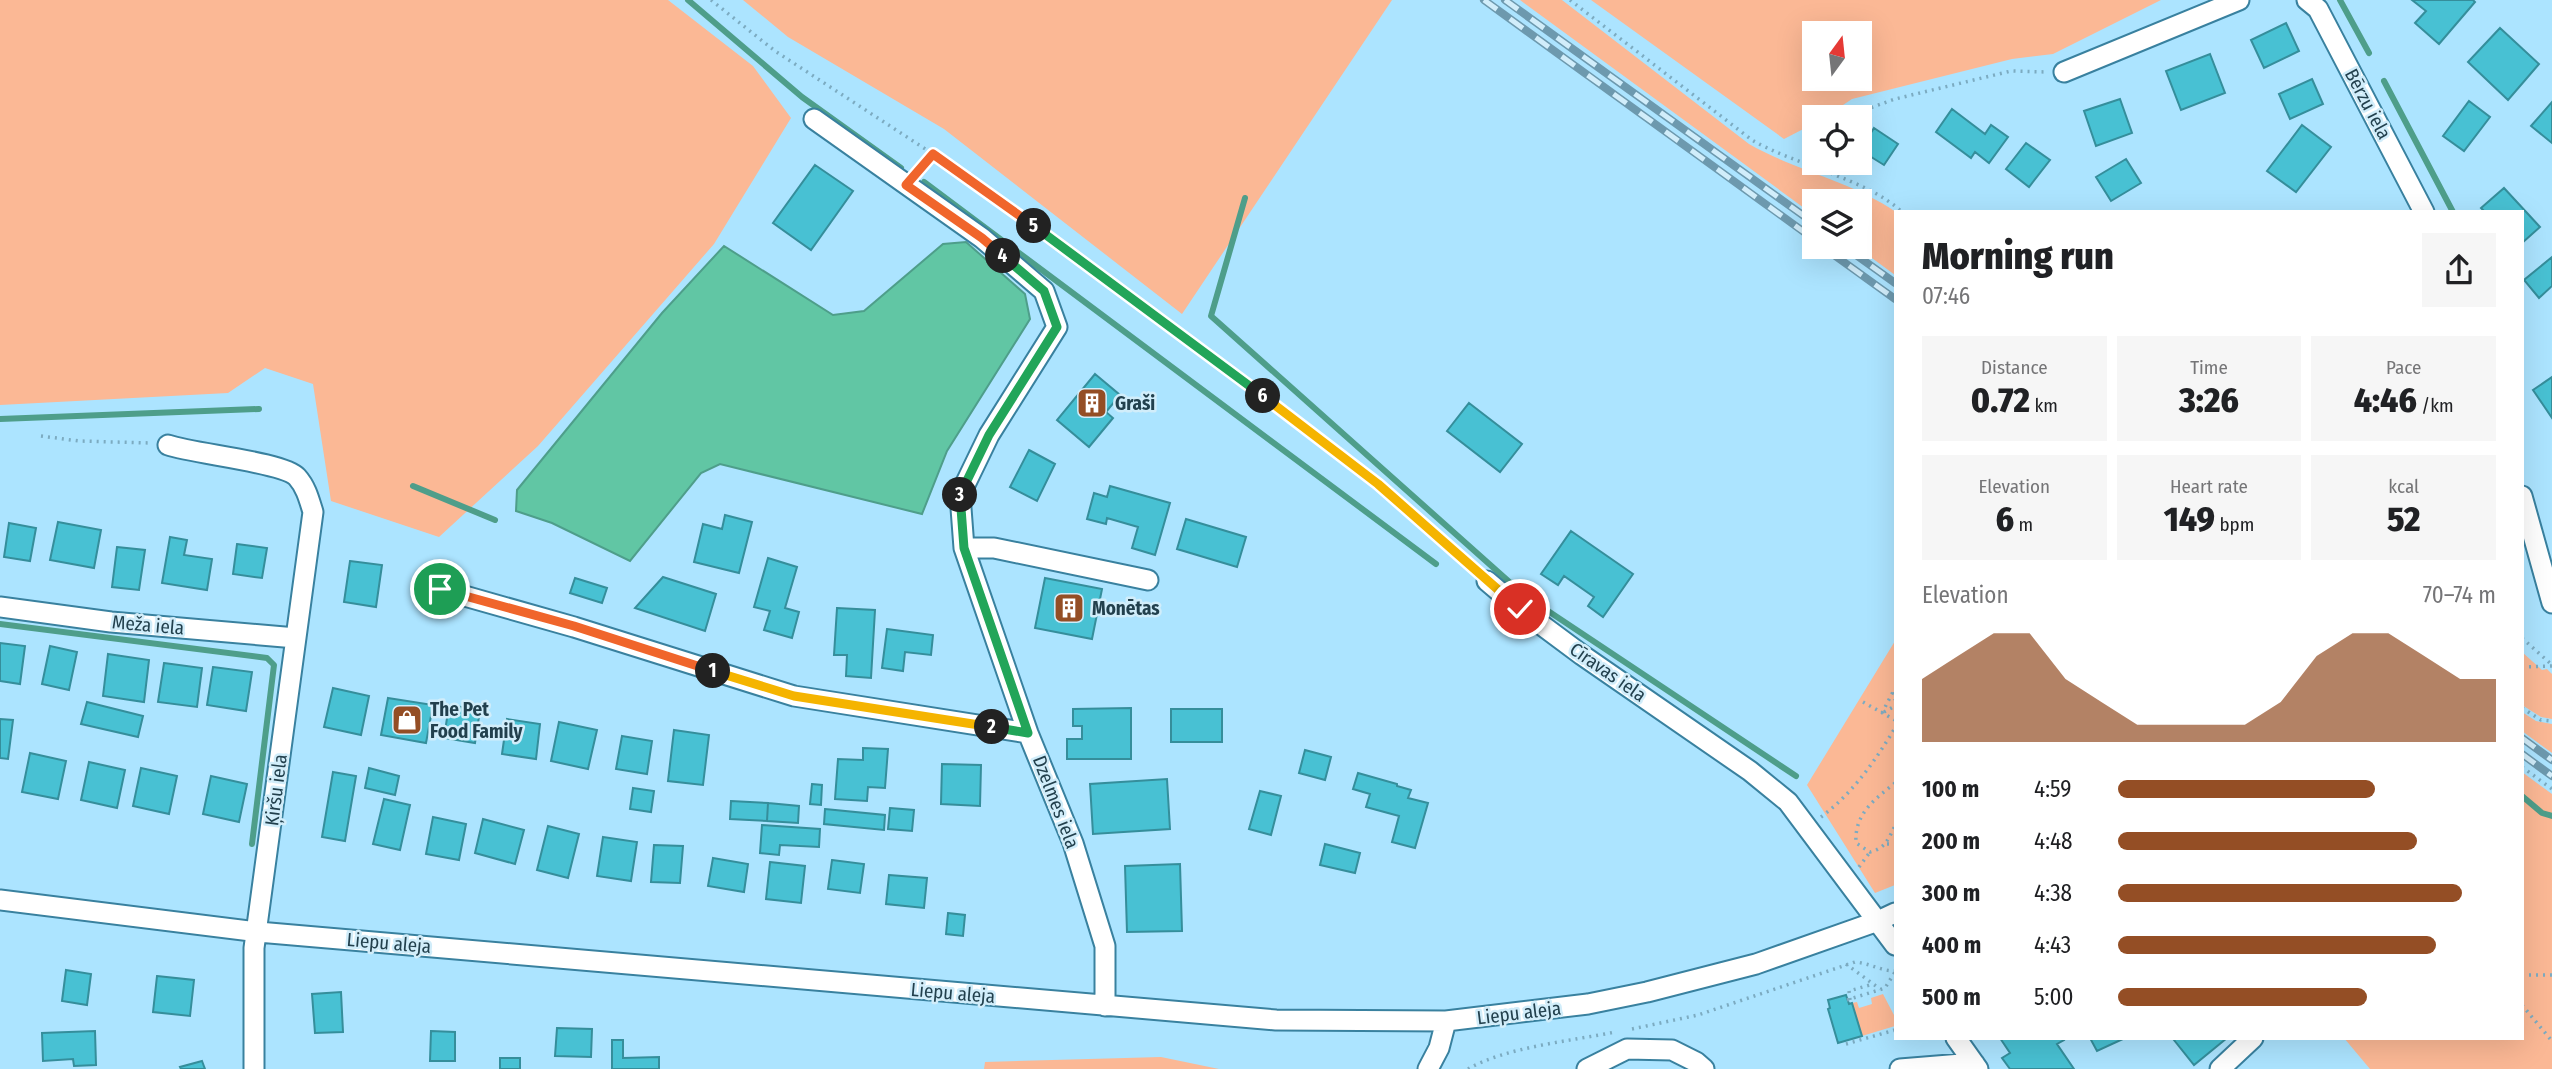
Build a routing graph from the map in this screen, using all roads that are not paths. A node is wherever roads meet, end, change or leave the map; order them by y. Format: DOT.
graph roads {
  1 [pos="2239,0"];
  2 [pos="2307,0"];
  3 [pos="2064,72"];
  4 [pos="814,119"];
  5 [pos="2423,210"];
  6 [pos="168,445"];
  7 [pos="2524,503"];
  8 [pos="964,548"];
  9 [pos="1148,580"];
  10 [pos="1487,580"];
  11 [pos="440,589"];
  12 [pos="2552,603"];
  13 [pos="0,607"];
  14 [pos="296,638"];
  15 [pos="1028,733"];
  16 [pos="0,900"];
  17 [pos="1886,917"];
  18 [pos="258,932"];
  19 [pos="1894,942"];
  20 [pos="1105,1006"];
  21 [pos="1446,1021"];
  22 [pos="1957,1040"];
  23 [pos="2251,1040"];
  24 [pos="1976,1066"];
  25 [pos="254,1069"];
  26 [pos="1428,1069"];
  27 [pos="1587,1069"];
  28 [pos="1704,1069"];
  29 [pos="1900,1069"];
  30 [pos="2220,1069"];
  1 -- 3 [label="street"];
  2 -- 5 [label="street, Bērzu iela"];
  4 -- 8 [label="street, Dzelmes iela"];
  6 -- 14 [label="street, Ķiršu iela"];
  7 -- 12 [label="street"];
  8 -- 9 [label="street"];
  8 -- 15 [label="street, Dzelmes iela"];
  10 -- 17 [label="street, Cīravas iela"];
  11 -- 15 [label="street"];
  13 -- 14 [label="street, Meža iela"];
  14 -- 18 [label="street, Ķiršu iela"];
  15 -- 20 [label="street, Dzelmes iela"];
  16 -- 18 [label="street, Liepu aleja"];
  17 -- 19 [label="street, Cīravas iela"];
  17 -- 21 [label="street, Liepu aleja"];
  18 -- 20 [label="street, Liepu aleja"];
  18 -- 25 [label="street, Ķiršu iela"];
  20 -- 21 [label="street, Liepu aleja"];
  21 -- 26 [label="street"];
  22 -- 24 [label="street"];
  23 -- 30 [label="street"];
  24 -- 29 [label="street"];
  27 -- 28 [label="street"];
}
